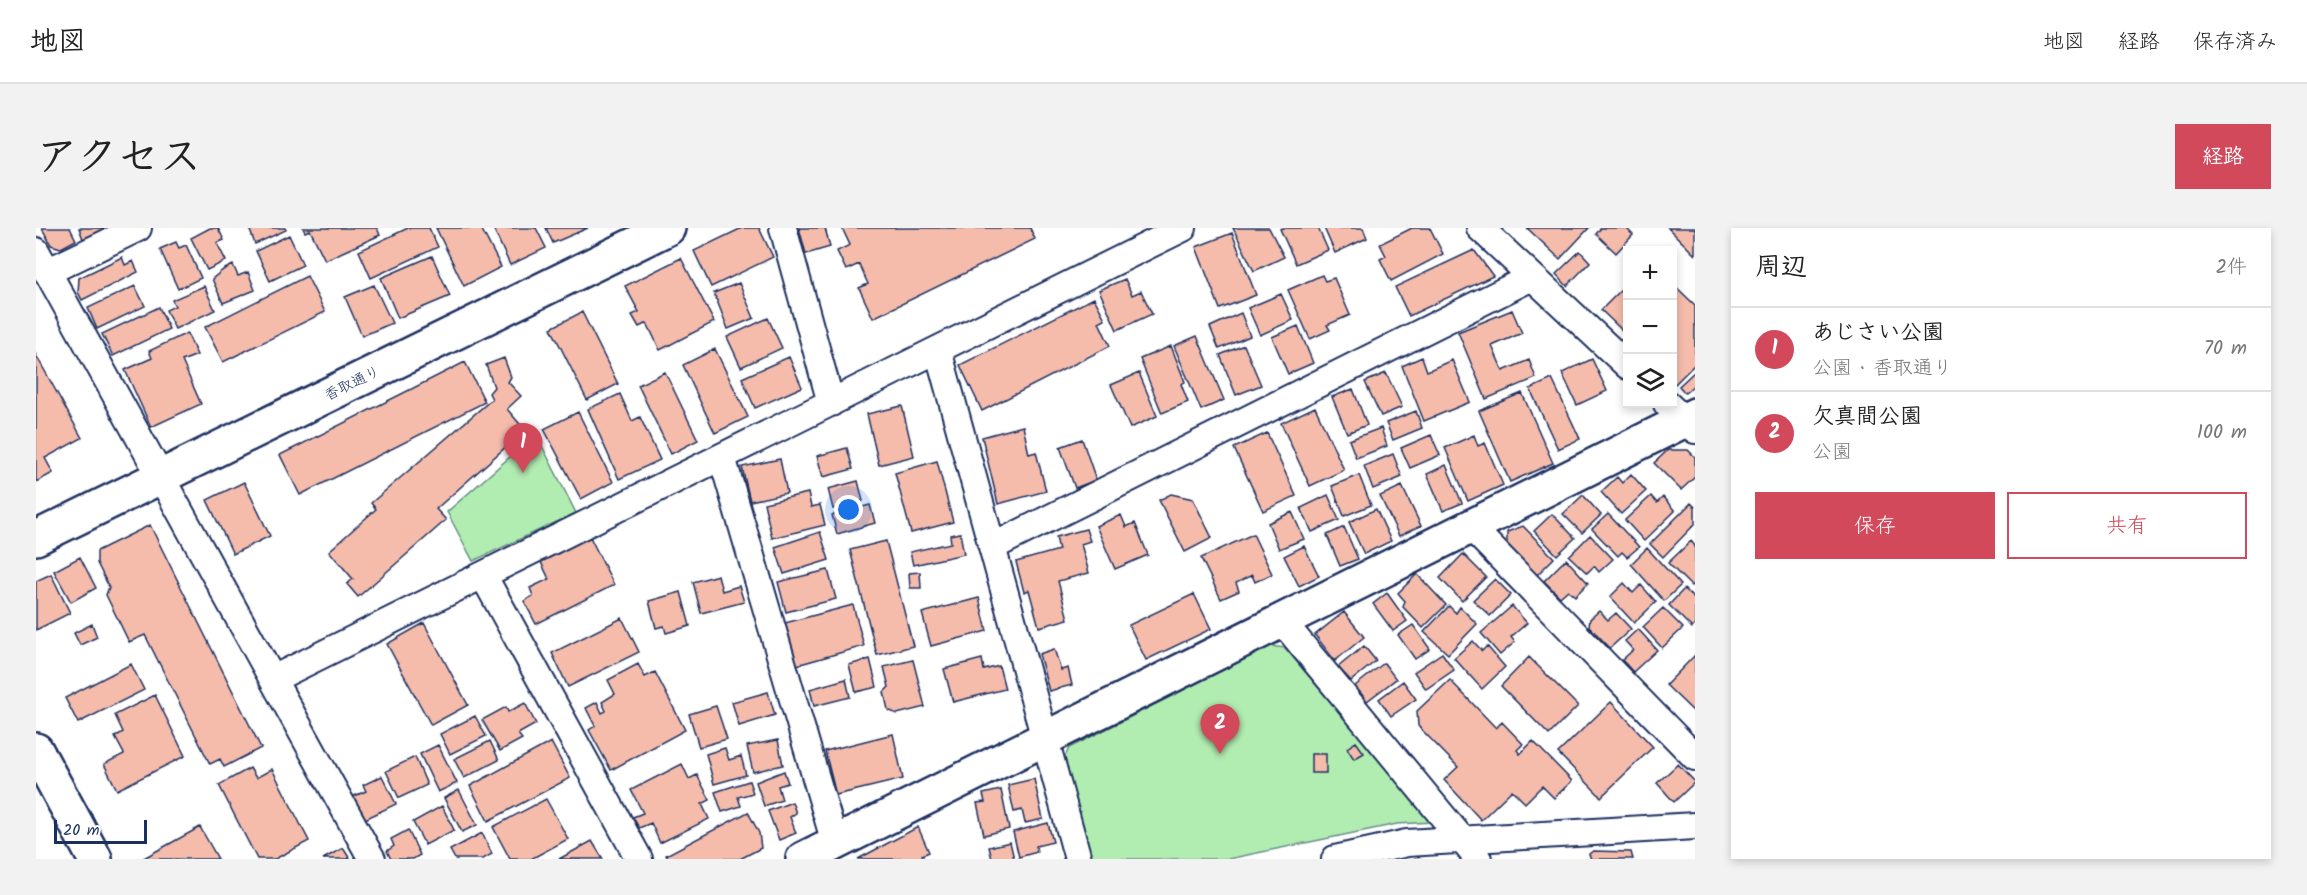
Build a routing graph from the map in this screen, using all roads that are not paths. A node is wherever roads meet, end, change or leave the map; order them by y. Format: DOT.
graph roads {
  1 [pos="138,228"];
  2 [pos="668,228"];
  3 [pos="783,228"];
  4 [pos="1184,228"];
  5 [pos="1480,228"];
  6 [pos="42,262"];
  7 [pos="1532,277"];
  8 [pos="938,350"];
  9 [pos="1623,361"];
  10 [pos="831,403"];
  11 [pos="1685,417"];
  12 [pos="722,457"];
  13 [pos="160,477"];
  14 [pos="1470,526"];
  15 [pos="36,538"];
  16 [pos="992,547"];
  17 [pos="483,575"];
  18 [pos="1282,621"];
  19 [pos="273,679"];
  20 [pos="1044,739"];
  21 [pos="36,750"];
  22 [pos="1695,758"];
  23 [pos="1695,826"];
  24 [pos="835,843"];
  25 [pos="1470,850"];
  26 [pos="95,859"];
  27 [pos="372,859"];
  28 [pos="639,859"];
  29 [pos="803,859"];
  30 [pos="1078,859"];
  31 [pos="1335,859"];
  1 -- 6 [label="street"];
  2 -- 13 [label="street, 香取通り"];
  3 -- 10 [label="street"];
  4 -- 8 [label="street"];
  5 -- 7 [label="street"];
  6 -- 13 [label="street"];
  7 -- 9 [label="street"];
  7 -- 16 [label="street"];
  8 -- 10 [label="street"];
  8 -- 16 [label="street"];
  10 -- 12 [label="street"];
  11 -- 14 [label="street"];
  12 -- 17 [label="street"];
  12 -- 24 [label="street"];
  13 -- 15 [label="street, 香取通り"];
  13 -- 19 [label="street"];
  14 -- 18 [label="street"];
  14 -- 22 [label="street"];
  16 -- 20 [label="street"];
  17 -- 19 [label="street"];
  17 -- 28 [label="street"];
  18 -- 20 [label="street"];
  18 -- 25 [label="street"];
  19 -- 27 [label="street"];
  20 -- 24 [label="street"];
  20 -- 30 [label="street"];
  21 -- 26 [label="street"];
  23 -- 25 [label="street"];
  24 -- 29 [label="street"];
  25 -- 31 [label="street"];
}
